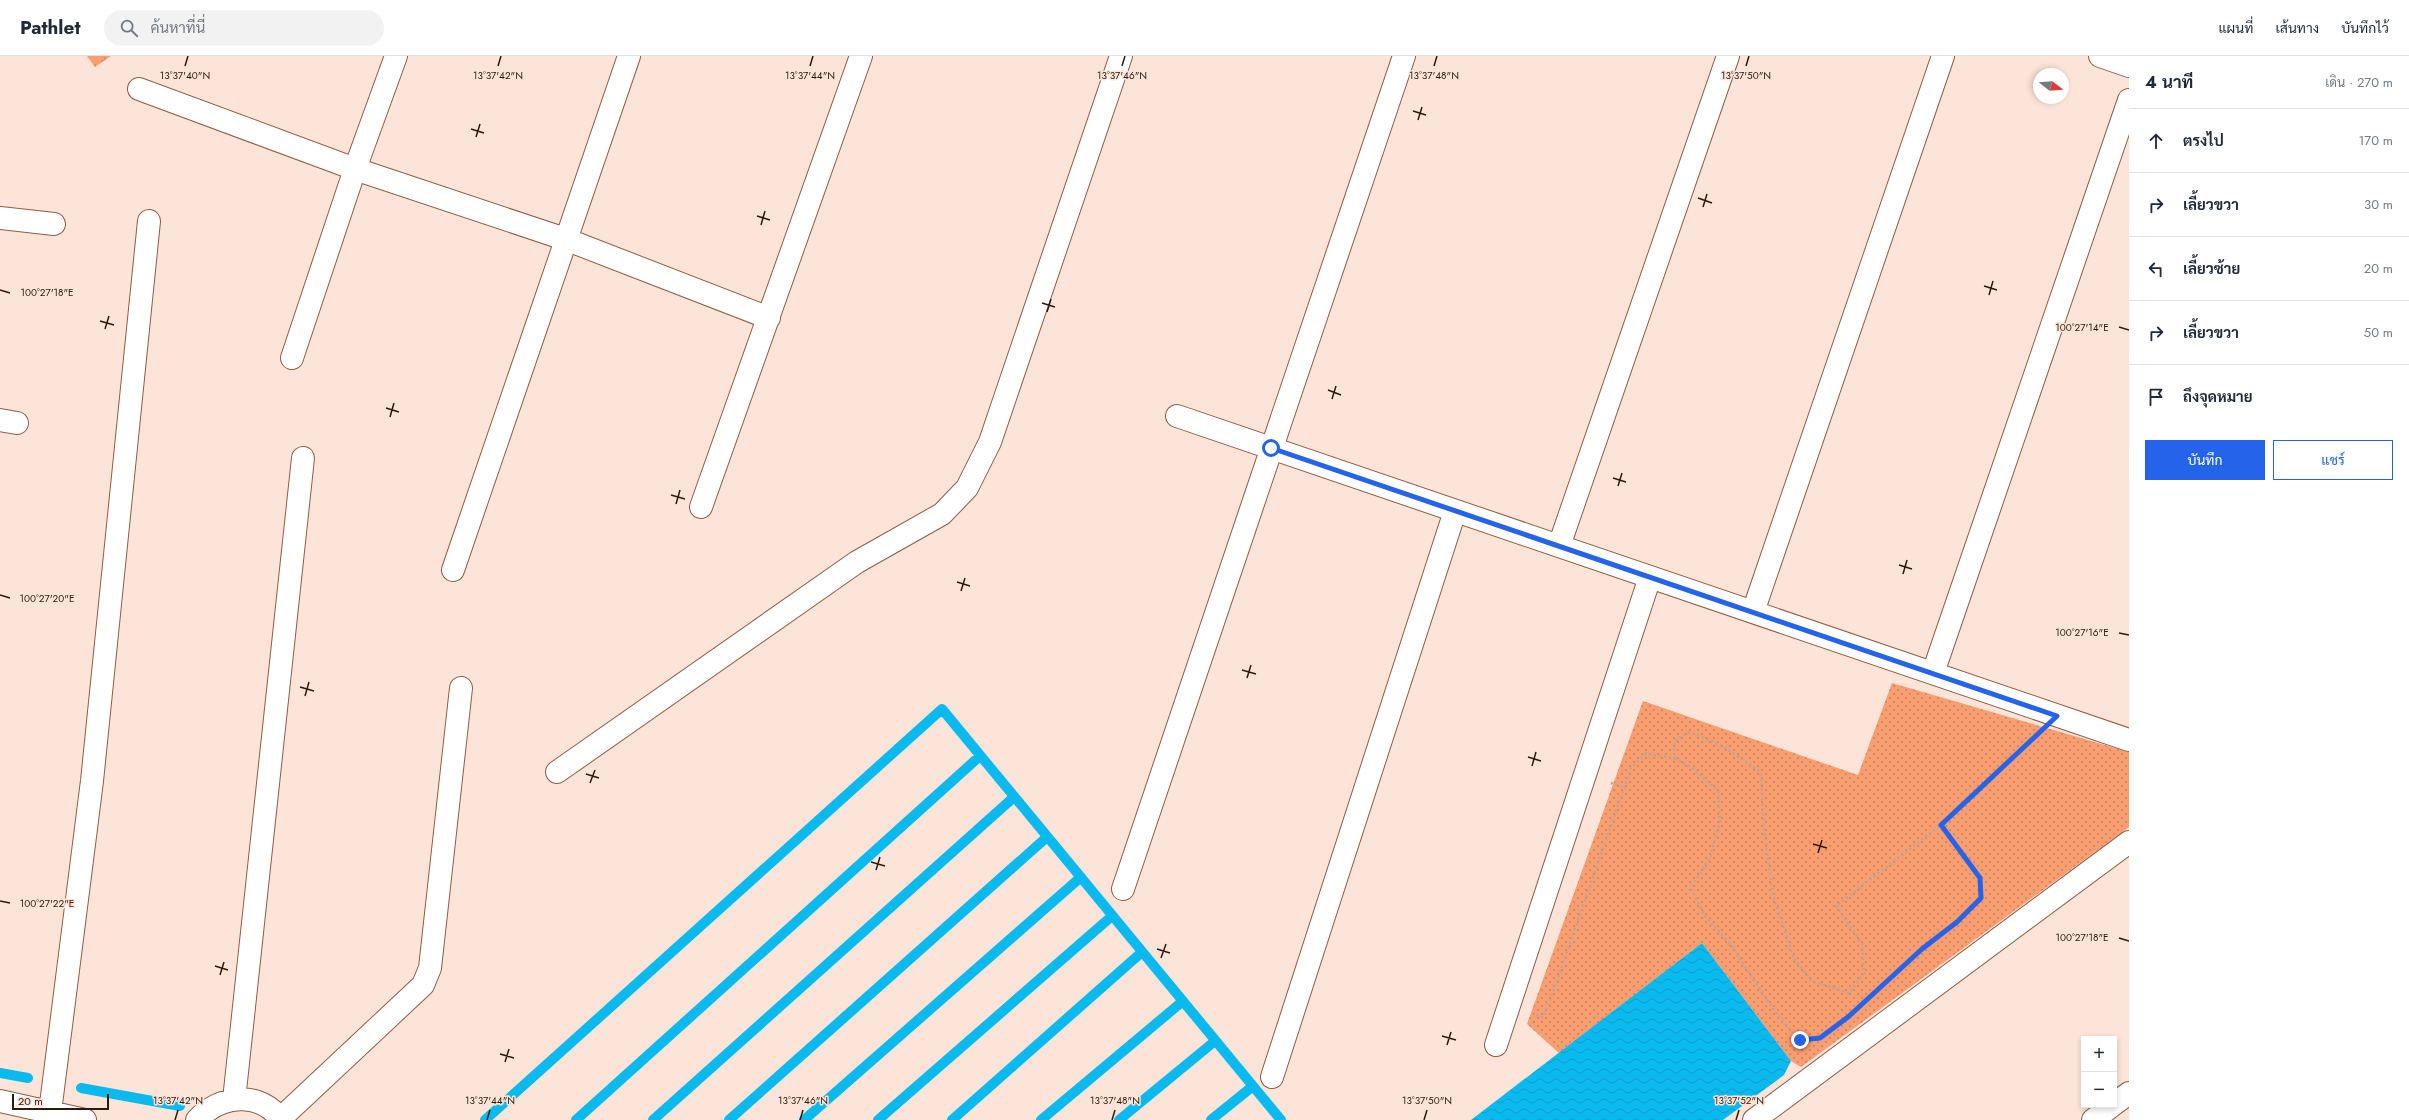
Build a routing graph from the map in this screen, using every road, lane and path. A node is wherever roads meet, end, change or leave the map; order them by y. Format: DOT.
graph roads {
  1 [pos="396,56"];
  2 [pos="629,56"];
  3 [pos="861,56"];
  4 [pos="1121,56"];
  5 [pos="1404,56"];
  6 [pos="1728,56"];
  7 [pos="1943,56"];
  8 [pos="2100,56"];
  9 [pos="2129,66"];
  10 [pos="139,89"];
  11 [pos="2129,100"];
  12 [pos="355,169"];
  13 [pos="0,218"];
  14 [pos="149,220"];
  15 [pos="54,224"];
  16 [pos="565,239"];
  17 [pos="769,318"];
  18 [pos="292,358"];
  19 [pos="1177,416"];
  20 [pos="1271,448"];
  21 [pos="303,458"];
  22 [pos="702,507"];
  23 [pos="1456,511"];
  24 [pos="1559,546"];
  25 [pos="453,570"];
  26 [pos="1650,577"];
  27 [pos="1753,612"];
  28 [pos="1933,673"];
  29 [pos="461,688"];
  30 [pos="2057,716"];
  31 [pos="2129,740"];
  32 [pos="1674,758"];
  33 [pos="557,772"];
  34 [pos="1941,825"];
  35 [pos="2129,842"];
  36 [pos="1123,889"];
  37 [pos="1871,996"];
  38 [pos="1507,1008"];
  39 [pos="1820,1038"];
  40 [pos="1496,1044"];
  41 [pos="1272,1077"];
  42 [pos="2129,1093"];
  43 [pos="234,1100"];
  44 [pos="0,1102"];
  45 [pos="2117,1102"];
  46 [pos="2109,1108"];
  47 [pos="50,1116"];
  48 [pos="85,1120"];
  49 [pos="197,1120"];
  50 [pos="280,1120"];
  51 [pos="1754,1120"];
  52 [pos="2093,1120"];
  1 -- 12 [label="street"];
  2 -- 16 [label="street"];
  3 -- 17 [label="street"];
  4 -- 33 [label="street"];
  5 -- 20 [label="street"];
  6 -- 24 [label="street"];
  7 -- 27 [label="street"];
  8 -- 9 [label="street"];
  10 -- 12 [label="street"];
  11 -- 28 [label="street"];
  12 -- 16 [label="street"];
  12 -- 18 [label="street"];
  13 -- 15 [label="street"];
  14 -- 47 [label="street"];
  16 -- 17 [label="street"];
  16 -- 25 [label="street"];
  17 -- 22 [label="street"];
  19 -- 20 [label="street"];
  20 -- 23 [label="street"];
  20 -- 36 [label="street"];
  21 -- 43 [label="street"];
  23 -- 24 [label="street"];
  23 -- 41 [label="street"];
  24 -- 26 [label="street"];
  26 -- 27 [label="street"];
  26 -- 38 [label="street"];
  27 -- 28 [label="street"];
  28 -- 30 [label="street"];
  29 -- 50 [label="street"];
  30 -- 31 [label="street"];
  30 -- 34 [label="path"];
  32 -- 34 [label="path"];
  32 -- 38 [label="path"];
  32 -- 39 [label="path"];
  34 -- 37 [label="path"];
  35 -- 51 [label="street"];
  38 -- 40 [label="street"];
  42 -- 45 [label="street"];
  43 -- 49 [label="street"];
  43 -- 50 [label="street"];
  44 -- 47 [label="street"];
  46 -- 52 [label="street"];
  47 -- 48 [label="street"];
}
